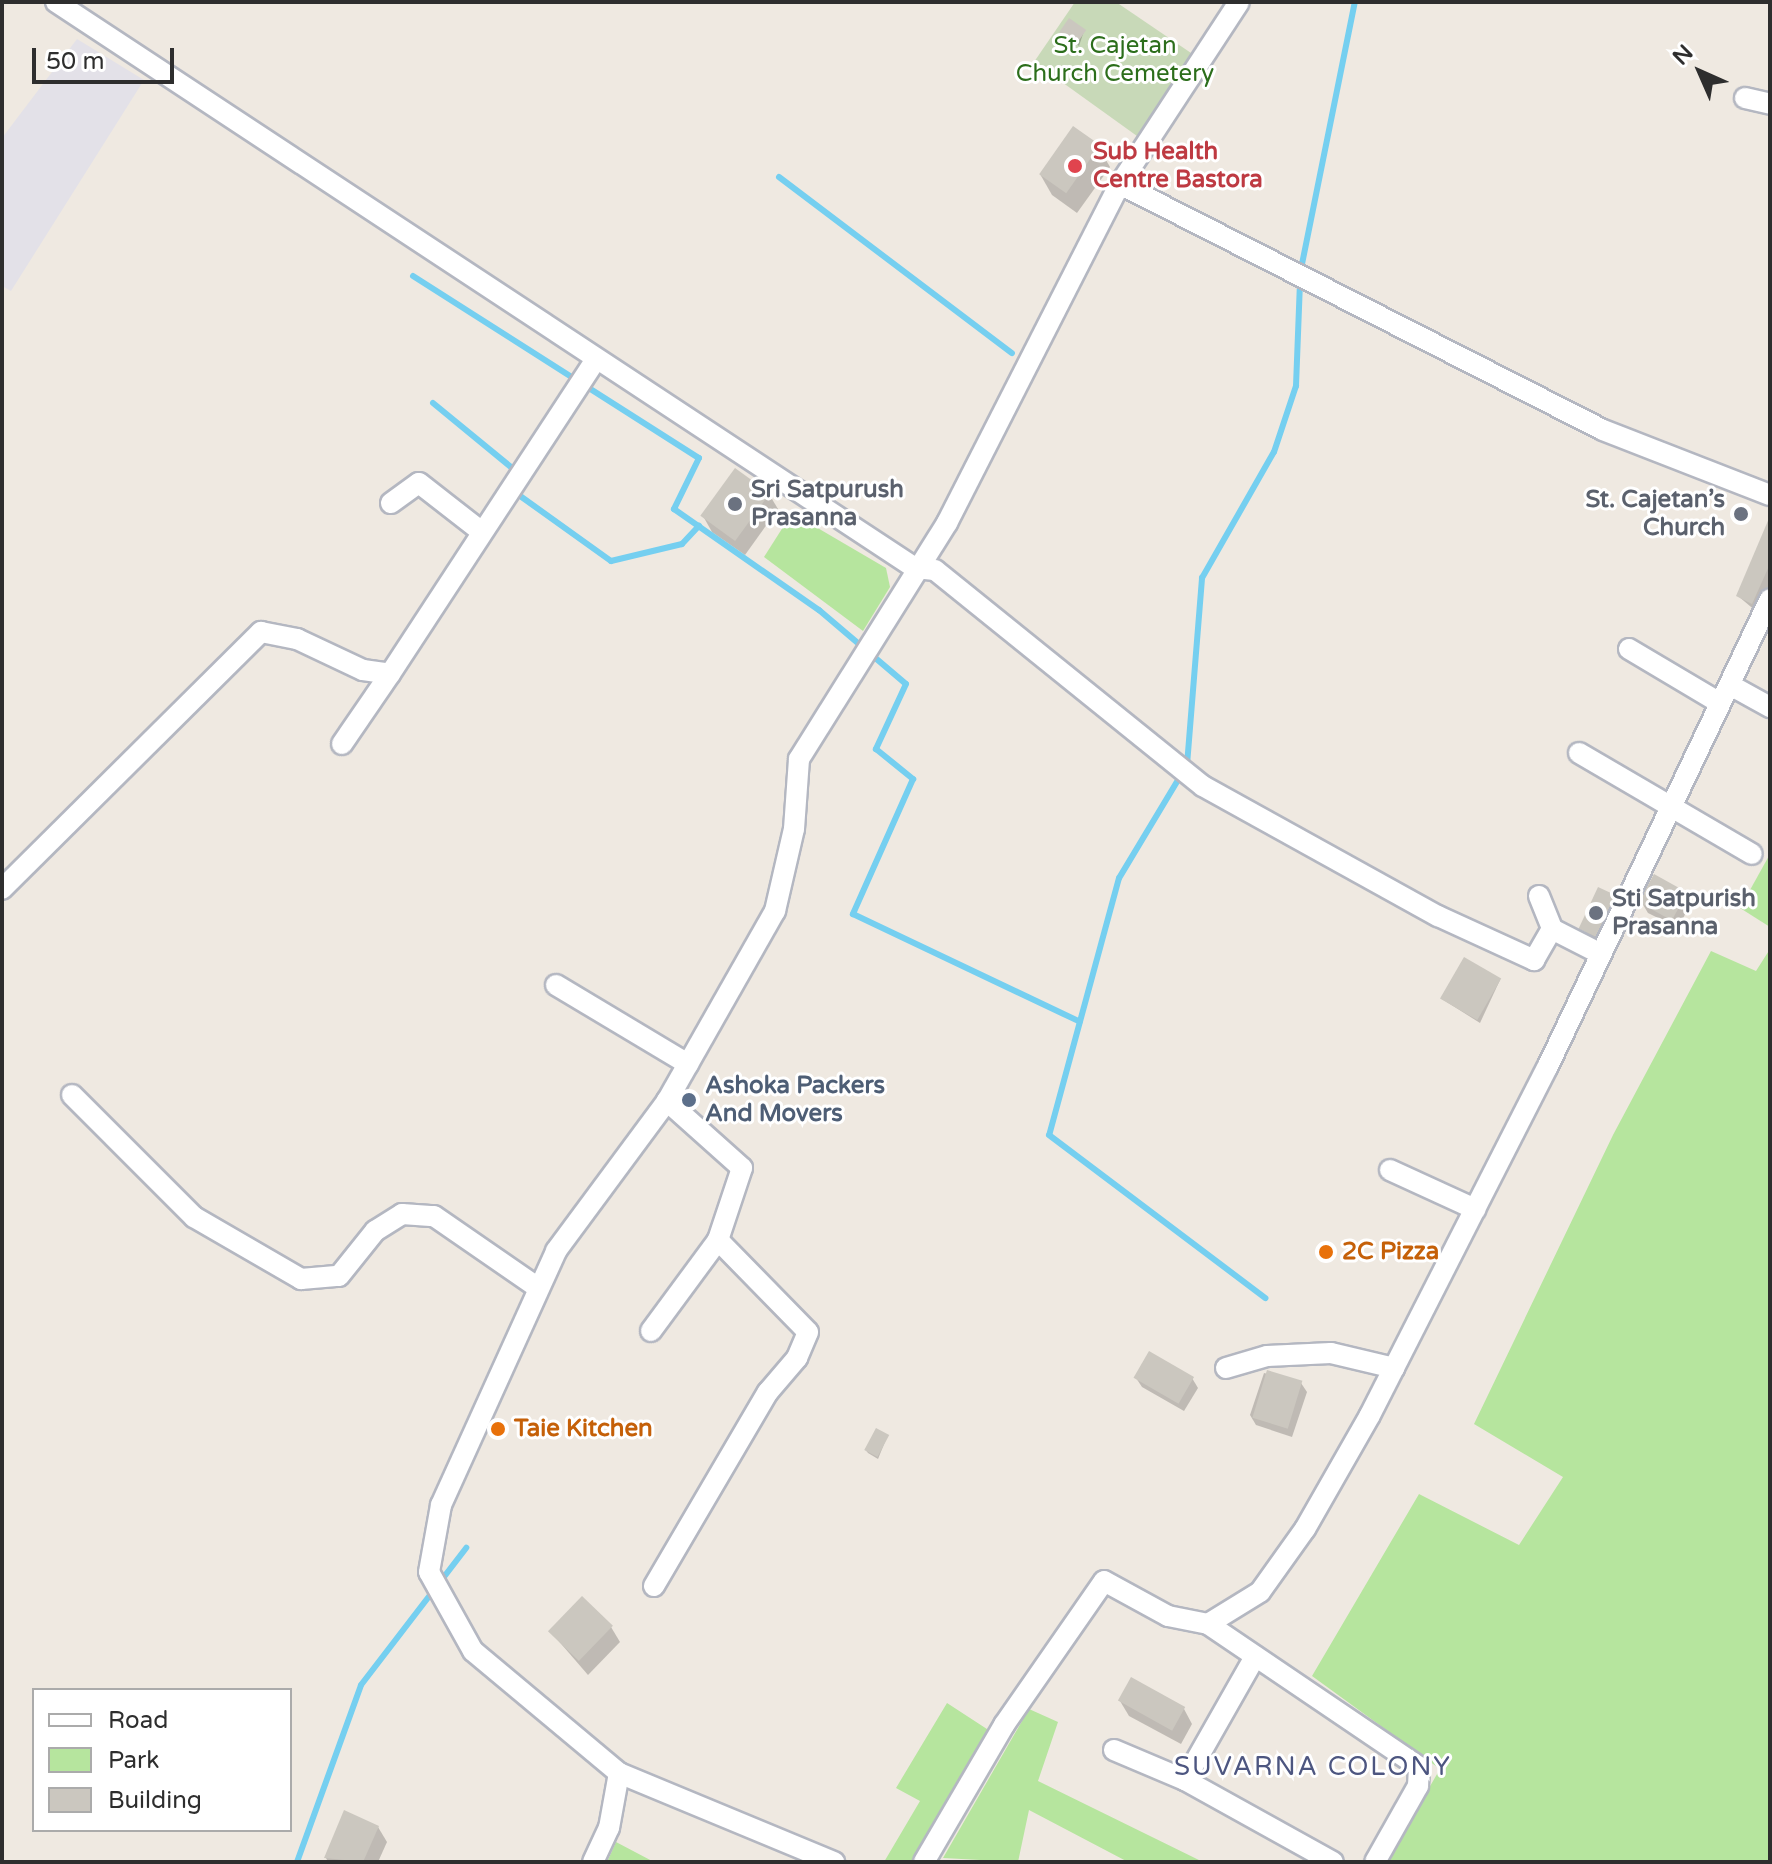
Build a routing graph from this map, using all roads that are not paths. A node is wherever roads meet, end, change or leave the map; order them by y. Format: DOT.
graph roads {
  1 [pos="56,2"];
  2 [pos="1239,2"];
  3 [pos="1745,98"];
  4 [pos="1770,104"];
  5 [pos="1120,184"];
  6 [pos="595,361"];
  7 [pos="1770,495"];
  8 [pos="391,503"];
  9 [pos="482,532"];
  10 [pos="915,568"];
  11 [pos="1770,599"];
  12 [pos="1629,649"];
  13 [pos="390,674"];
  14 [pos="1725,694"];
  15 [pos="1770,707"];
  16 [pos="342,744"];
  17 [pos="1579,753"];
  18 [pos="1670,808"];
  19 [pos="1752,854"];
  20 [pos="2,889"];
  21 [pos="1539,896"];
  22 [pos="1552,929"];
  23 [pos="1601,954"];
  24 [pos="556,985"];
  25 [pos="688,1064"];
  26 [pos="72,1095"];
  27 [pos="667,1101"];
  28 [pos="1390,1170"];
  29 [pos="1475,1209"];
  30 [pos="718,1240"];
  31 [pos="537,1287"];
  32 [pos="651,1331"];
  33 [pos="1226,1368"];
  34 [pos="1394,1368"];
  35 [pos="654,1586"];
  36 [pos="1208,1624"];
  37 [pos="1255,1657"];
  38 [pos="1114,1750"];
  39 [pos="619,1773"];
  40 [pos="1185,1780"];
  41 [pos="593,1862"];
  42 [pos="834,1862"];
  43 [pos="924,1862"];
  44 [pos="1333,1862"];
  45 [pos="1375,1862"];
  1 -- 6 [label="street"];
  2 -- 5 [label="street"];
  3 -- 4 [label="street"];
  5 -- 7 [label="street"];
  5 -- 10 [label="street"];
  6 -- 9 [label="street"];
  6 -- 10 [label="street"];
  8 -- 9 [label="street"];
  9 -- 13 [label="street"];
  10 -- 22 [label="street"];
  10 -- 25 [label="street"];
  11 -- 14 [label="street"];
  12 -- 14 [label="street"];
  13 -- 16 [label="street"];
  13 -- 20 [label="street"];
  14 -- 15 [label="street"];
  14 -- 18 [label="street"];
  17 -- 18 [label="street"];
  18 -- 19 [label="street"];
  18 -- 23 [label="street"];
  21 -- 22 [label="street"];
  22 -- 23 [label="street"];
  23 -- 29 [label="street"];
  24 -- 25 [label="street"];
  25 -- 27 [label="street"];
  26 -- 31 [label="street"];
  27 -- 30 [label="street"];
  27 -- 31 [label="street"];
  28 -- 29 [label="street"];
  29 -- 34 [label="street"];
  30 -- 32 [label="street"];
  30 -- 35 [label="street"];
  31 -- 39 [label="street"];
  33 -- 34 [label="street"];
  34 -- 36 [label="street"];
  36 -- 37 [label="street"];
  36 -- 43 [label="street"];
  37 -- 40 [label="street"];
  37 -- 45 [label="street"];
  38 -- 40 [label="street"];
  39 -- 41 [label="street"];
  39 -- 42 [label="street"];
  40 -- 44 [label="street"];
}
